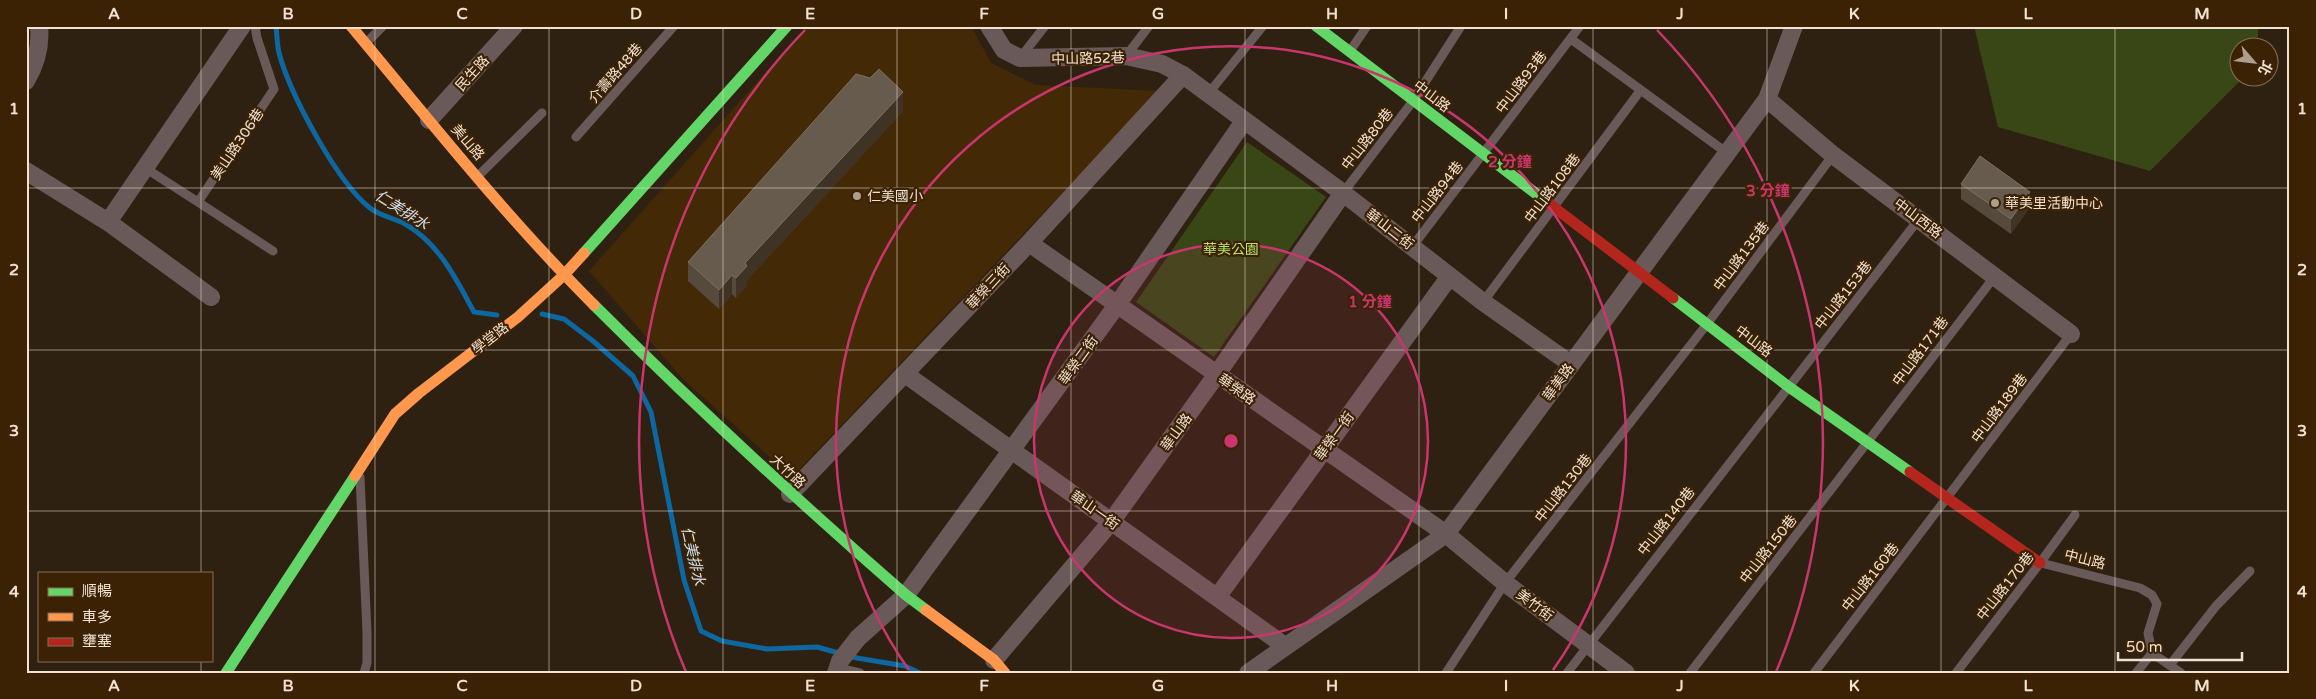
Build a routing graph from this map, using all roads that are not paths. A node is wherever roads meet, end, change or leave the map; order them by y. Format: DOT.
graph roads {
  1 [pos="39,26"];
  2 [pos="242,26"];
  3 [pos="255,26"];
  4 [pos="351,26"];
  5 [pos="383,26"];
  6 [pos="514,26"];
  7 [pos="674,26"];
  8 [pos="787,26"];
  9 [pos="988,26"];
  10 [pos="1045,26"];
  11 [pos="1148,26"];
  12 [pos="1264,26"];
  13 [pos="1316,26"];
  14 [pos="1367,26"];
  15 [pos="1461,26"];
  16 [pos="1580,26"];
  17 [pos="1794,26"];
  18 [pos="1571,39"];
  19 [pos="366,43"];
  20 [pos="1350,52"];
  21 [pos="1126,56"];
  22 [pos="1020,58"];
  23 [pos="28,75"];
  24 [pos="1183,75"];
  25 [pos="1640,91"];
  26 [pos="1208,94"];
  27 [pos="1767,99"];
  28 [pos="1413,101"];
  29 [pos="542,114"];
  30 [pos="429,120"];
  31 [pos="1244,121"];
  32 [pos="576,138"];
  33 [pos="1727,153"];
  34 [pos="1484,154"];
  35 [pos="1834,155"];
  36 [pos="145,168"];
  37 [pos="26,171"];
  38 [pos="478,176"];
  39 [pos="1343,193"];
  40 [pos="198,202"];
  41 [pos="1555,208"];
  42 [pos="1919,219"];
  43 [pos="108,222"];
  44 [pos="1028,243"];
  45 [pos="1412,246"];
  46 [pos="273,251"];
  47 [pos="1639,272"];
  48 [pos="564,275"];
  49 [pos="1450,276"];
  50 [pos="1995,276"];
  51 [pos="211,297"];
  52 [pos="1483,302"];
  53 [pos="1117,305"];
  54 [pos="1707,324"];
  55 [pos="2072,334"];
  56 [pos="1571,364"];
  57 [pos="905,374"];
  58 [pos="1217,374"];
  59 [pos="1789,387"];
  60 [pos="1868,442"];
  61 [pos="1324,449"];
  62 [pos="1012,451"];
  63 [pos="359,467"];
  64 [pos="790,494"];
  65 [pos="1948,498"];
  66 [pos="2075,515"];
  67 [pos="1111,522"];
  68 [pos="1446,534"];
  69 [pos="2040,563"];
  70 [pos="2250,571"];
  71 [pos="1505,583"];
  72 [pos="906,595"];
  73 [pos="1218,596"];
  74 [pos="1588,644"];
  75 [pos="1285,646"];
  76 [pos="2152,653"];
  77 [pos="2170,665"];
  78 [pos="1000,666"];
  79 [pos="838,667"];
  80 [pos="226,673"];
  81 [pos="364,673"];
  82 [pos="860,673"];
  83 [pos="1248,673"];
  84 [pos="1446,673"];
  85 [pos="1567,673"];
  86 [pos="1626,673"];
  87 [pos="1690,673"];
  88 [pos="1814,673"];
  89 [pos="1956,673"];
  90 [pos="2136,673"];
  91 [pos="2181,673"];
  1 -- 23 [label="street"];
  2 -- 36 [label="street"];
  3 -- 40 [label="lane, 美山路306巷"];
  4 -- 19 [label="street, 美山路"];
  5 -- 19 [label="lane"];
  6 -- 30 [label="street, 民生路"];
  7 -- 32 [label="lane, 介壽路48巷"];
  8 -- 48 [label="street, 學堂路"];
  9 -- 22 [label="street"];
  10 -- 22 [label="lane"];
  11 -- 21 [label="lane"];
  12 -- 26 [label="lane"];
  13 -- 20 [label="street, 中山路"];
  14 -- 20 [label="lane"];
  15 -- 28 [label="lane, 中山路80巷"];
  16 -- 18 [label="lane, 中山路93巷"];
  17 -- 27 [label="street, 華美路"];
  18 -- 25 [label="lane"];
  18 -- 34 [label="lane, 中山路93巷"];
  19 -- 30 [label="street, 美山路"];
  20 -- 28 [label="street, 中山路"];
  21 -- 22 [label="street, 中山路52巷"];
  21 -- 24 [label="street, 中山路52巷"];
  24 -- 26 [label="street, 中山路52巷"];
  24 -- 44 [label="street, 華榮三街"];
  25 -- 33 [label="lane"];
  25 -- 41 [label="lane, 中山路108巷"];
  26 -- 31 [label="street, 華山二街"];
  27 -- 33 [label="street, 華美路"];
  27 -- 35 [label="street, 中山西路"];
  28 -- 34 [label="street, 中山路"];
  28 -- 39 [label="lane, 中山路80巷"];
  29 -- 38 [label="lane"];
  30 -- 38 [label="street, 美山路"];
  31 -- 39 [label="street, 華山二街"];
  31 -- 53 [label="street, 華榮二街"];
  33 -- 47 [label="street, 華美路"];
  34 -- 41 [label="street, 中山路"];
  34 -- 45 [label="lane, 中山路94巷"];
  35 -- 42 [label="street, 中山西路"];
  35 -- 54 [label="lane, 中山路135巷"];
  36 -- 40 [label="lane"];
  36 -- 43 [label="street"];
  37 -- 43 [label="street"];
  38 -- 48 [label="street, 美山路"];
  39 -- 45 [label="street, 華山二街"];
  39 -- 58 [label="street, 華山路"];
  40 -- 46 [label="lane"];
  41 -- 47 [label="street, 中山路"];
  41 -- 52 [label="lane, 中山路108巷"];
  42 -- 50 [label="street, 中山西路"];
  42 -- 59 [label="lane, 中山路153巷"];
  43 -- 51 [label="street"];
  44 -- 53 [label="street, 華榮路"];
  44 -- 57 [label="street, 華榮三街"];
  45 -- 49 [label="street, 華山二街"];
  47 -- 54 [label="street, 中山路"];
  47 -- 56 [label="street, 華美路"];
  48 -- 63 [label="street, 學堂路"];
  48 -- 64 [label="street, 大竹路"];
  49 -- 52 [label="street, 華山二街"];
  49 -- 61 [label="street, 華榮一街"];
  50 -- 55 [label="street, 中山西路"];
  50 -- 60 [label="lane, 中山路171巷"];
  52 -- 56 [label="street, 華山二街"];
  53 -- 58 [label="street, 華榮路"];
  53 -- 62 [label="street, 華榮二街"];
  54 -- 59 [label="street, 中山路"];
  54 -- 71 [label="lane, 中山路130巷"];
  55 -- 65 [label="lane, 中山路189巷"];
  56 -- 68 [label="street, 華美路"];
  57 -- 62 [label="street, 華山一街"];
  57 -- 64 [label="street, 華榮三街"];
  58 -- 61 [label="street, 華榮路"];
  58 -- 67 [label="street, 華山路"];
  59 -- 60 [label="street, 中山路"];
  59 -- 74 [label="lane, 中山路140巷"];
  60 -- 65 [label="street, 中山路"];
  60 -- 87 [label="lane, 中山路150巷"];
  61 -- 68 [label="street, 華榮路"];
  61 -- 73 [label="street, 華榮一街"];
  62 -- 67 [label="street, 華山一街"];
  62 -- 72 [label="street, 華榮二街"];
  63 -- 80 [label="street, 學堂路"];
  63 -- 81 [label="lane"];
  64 -- 72 [label="street, 大竹路"];
  65 -- 69 [label="street, 中山路"];
  65 -- 88 [label="lane, 中山路160巷"];
  66 -- 69 [label="lane, 中山路170巷"];
  67 -- 73 [label="street, 華山一街"];
  67 -- 78 [label="street, 華山路"];
  68 -- 71 [label="street, 美竹街"];
  68 -- 75 [label="street, 華美路"];
  69 -- 76 [label="lane, 中山路"];
  69 -- 89 [label="lane, 中山路170巷"];
  70 -- 77 [label="lane"];
  71 -- 74 [label="street, 美竹街"];
  71 -- 84 [label="lane, 中山路130巷"];
  72 -- 78 [label="street, 大竹路"];
  72 -- 79 [label="street, 華榮二街"];
  73 -- 75 [label="street, 華山一街"];
  74 -- 85 [label="lane, 中山路140巷"];
  74 -- 86 [label="street, 美竹街"];
  75 -- 83 [label="street, 華美路"];
  76 -- 77 [label="lane"];
  76 -- 90 [label="lane"];
  77 -- 91 [label="lane"];
  79 -- 82 [label="lane"];
}
